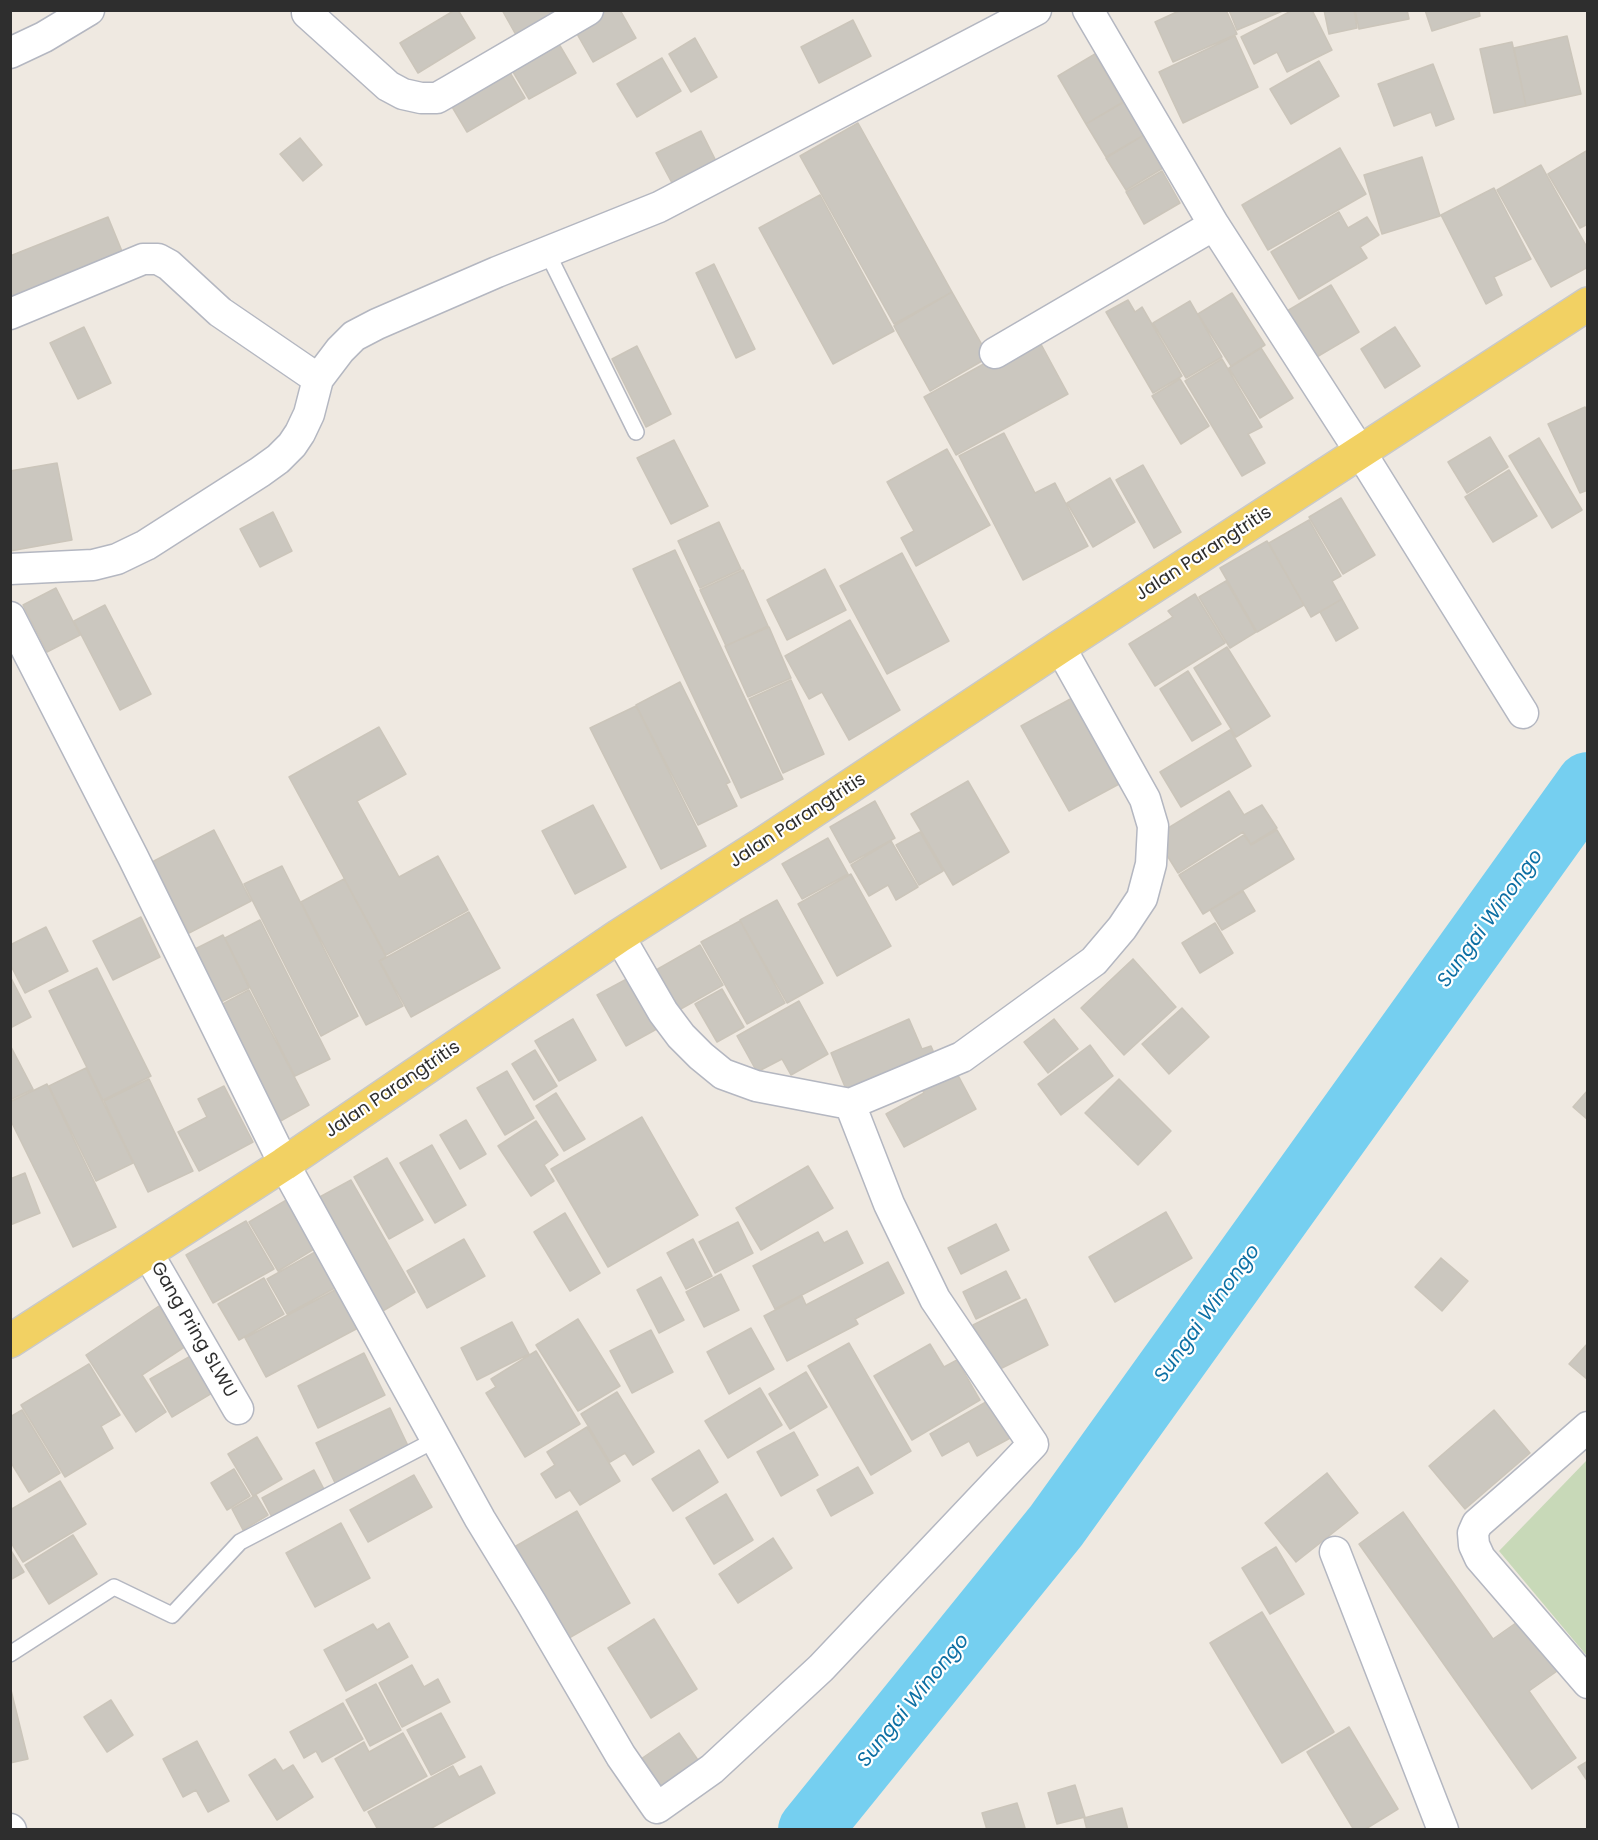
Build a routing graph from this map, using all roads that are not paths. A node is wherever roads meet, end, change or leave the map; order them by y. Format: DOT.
graph roads {
  1 [pos="89,10"];
  2 [pos="588,10"];
  3 [pos="1036,10"];
  4 [pos="1088,10"];
  5 [pos="307,13"];
  6 [pos="10,53"];
  7 [pos="1214,225"];
  8 [pos="548,252"];
  9 [pos="1587,304"];
  10 [pos="10,314"];
  11 [pos="994,353"];
  12 [pos="318,379"];
  13 [pos="636,432"];
  14 [pos="1361,453"];
  15 [pos="10,570"];
  16 [pos="10,617"];
  17 [pos="1060,647"];
  18 [pos="1524,713"];
  19 [pos="619,936"];
  20 [pos="850,1104"];
  21 [pos="284,1164"];
  22 [pos="147,1252"];
  23 [pos="10,1341"];
  24 [pos="238,1409"];
  25 [pos="1587,1426"];
  26 [pos="435,1440"];
  27 [pos="1335,1552"];
  28 [pos="10,1654"];
  29 [pos="1587,1683"];
  30 [pos="1443,1830"];
  1 -- 6 [label="street"];
  2 -- 5 [label="street"];
  3 -- 8 [label="street"];
  4 -- 7 [label="street"];
  7 -- 11 [label="street"];
  7 -- 14 [label="street"];
  8 -- 12 [label="street"];
  8 -- 13 [label="lane"];
  9 -- 14 [label="main road, Jalan Parangtritis"];
  10 -- 12 [label="street"];
  12 -- 15 [label="street"];
  14 -- 17 [label="main road, Jalan Parangtritis"];
  14 -- 18 [label="street"];
  16 -- 21 [label="street"];
  17 -- 19 [label="main road, Jalan Parangtritis"];
  17 -- 20 [label="street"];
  19 -- 20 [label="street"];
  19 -- 21 [label="main road, Jalan Parangtritis"];
  20 -- 26 [label="street"];
  21 -- 22 [label="main road, Jalan Parangtritis"];
  21 -- 26 [label="street"];
  22 -- 23 [label="main road, Jalan Parangtritis"];
  22 -- 24 [label="street, Gang Pring SLWU"];
  25 -- 29 [label="street"];
  26 -- 28 [label="lane"];
  27 -- 30 [label="street"];
}
